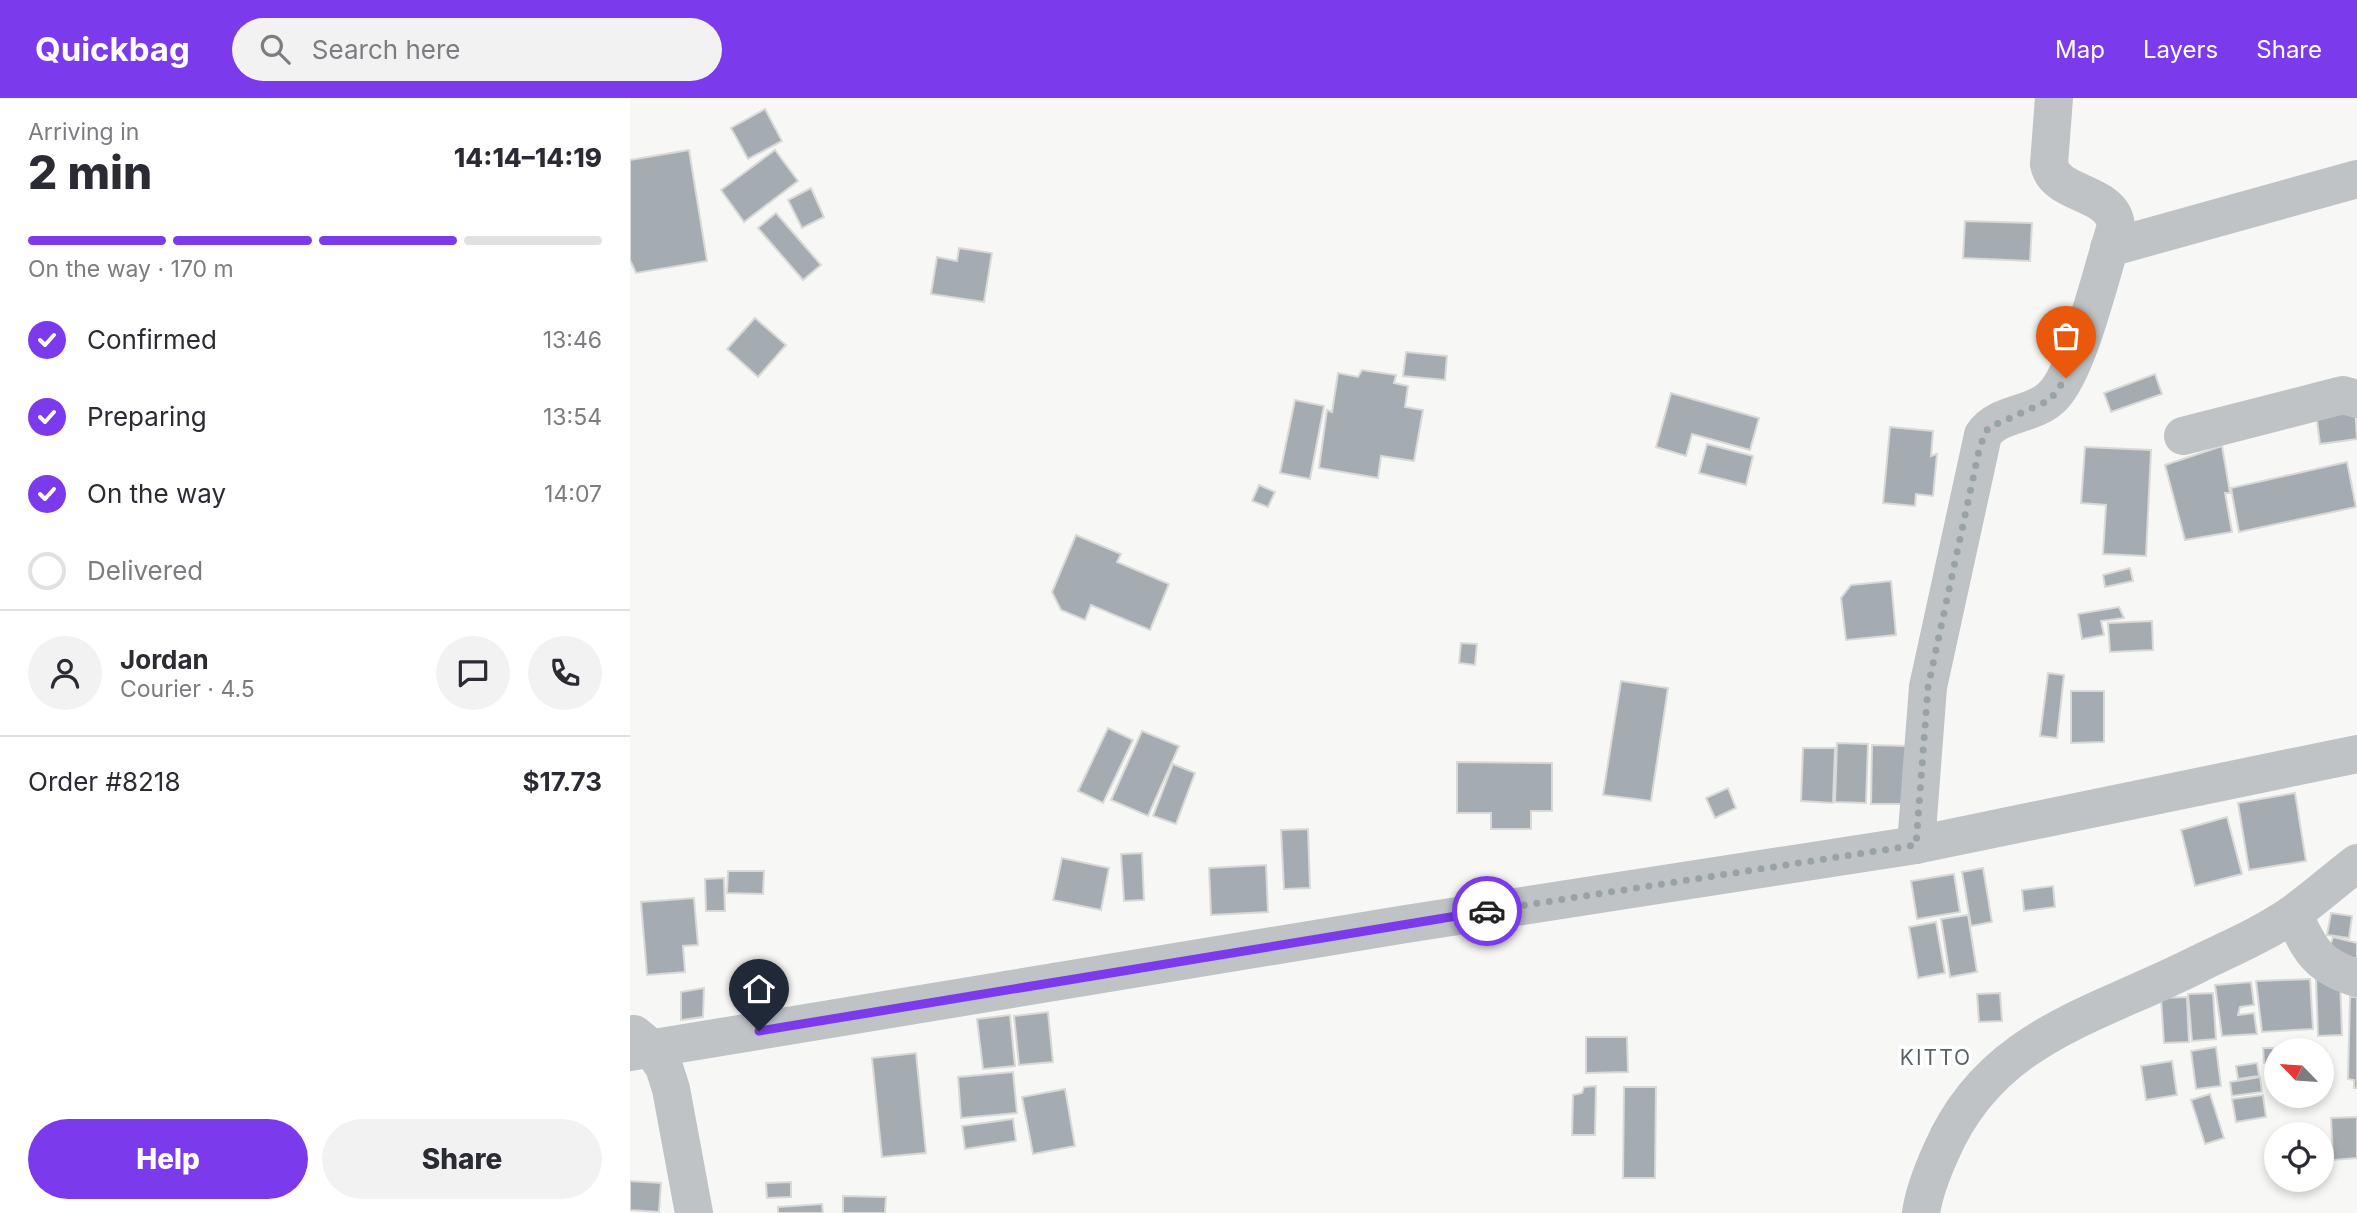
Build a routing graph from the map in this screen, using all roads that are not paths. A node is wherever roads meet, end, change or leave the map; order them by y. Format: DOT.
graph roads {
  1 [pos="2054,98"];
  2 [pos="2357,179"];
  3 [pos="2109,248"];
  4 [pos="2357,399"];
  5 [pos="2183,436"];
  6 [pos="2357,754"];
  7 [pos="1916,845"];
  8 [pos="2357,863"];
  9 [pos="2293,914"];
  10 [pos="2357,978"];
  11 [pos="637,1044"];
  12 [pos="694,1213"];
  13 [pos="1921,1213"];
  1 -- 3 [label="street"];
  2 -- 3 [label="street"];
  3 -- 7 [label="street"];
  4 -- 5 [label="street"];
  6 -- 7 [label="street"];
  7 -- 11 [label="street"];
  8 -- 9 [label="street"];
  9 -- 10 [label="street"];
  9 -- 13 [label="street"];
  11 -- 12 [label="street"];
}
